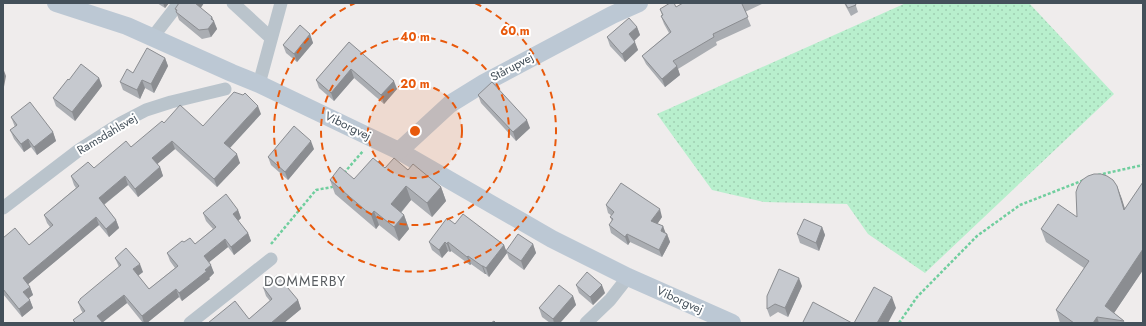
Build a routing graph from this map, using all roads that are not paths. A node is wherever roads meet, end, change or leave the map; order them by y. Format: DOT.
graph roads {
  1 [pos="56,3"];
  2 [pos="179,3"];
  3 [pos="233,3"];
  4 [pos="281,3"];
  5 [pos="639,3"];
  6 [pos="152,38"];
  7 [pos="271,38"];
  8 [pos="259,84"];
  9 [pos="224,89"];
  10 [pos="398,151"];
  11 [pos="3,208"];
  12 [pos="271,259"];
  13 [pos="628,277"];
  14 [pos="190,323"];
  15 [pos="586,323"];
  16 [pos="732,323"];
  1 -- 6 [label="street, Viborgvej"];
  2 -- 6 [label="street"];
  3 -- 7 [label="street"];
  4 -- 7 [label="street"];
  5 -- 10 [label="street, Stårupvej"];
  6 -- 8 [label="street, Viborgvej"];
  7 -- 8 [label="street"];
  8 -- 10 [label="street, Viborgvej"];
  9 -- 11 [label="street, Ramsdahlsvej"];
  10 -- 13 [label="street, Viborgvej"];
  12 -- 14 [label="street"];
  13 -- 15 [label="street"];
  13 -- 16 [label="street, Viborgvej"];
}
